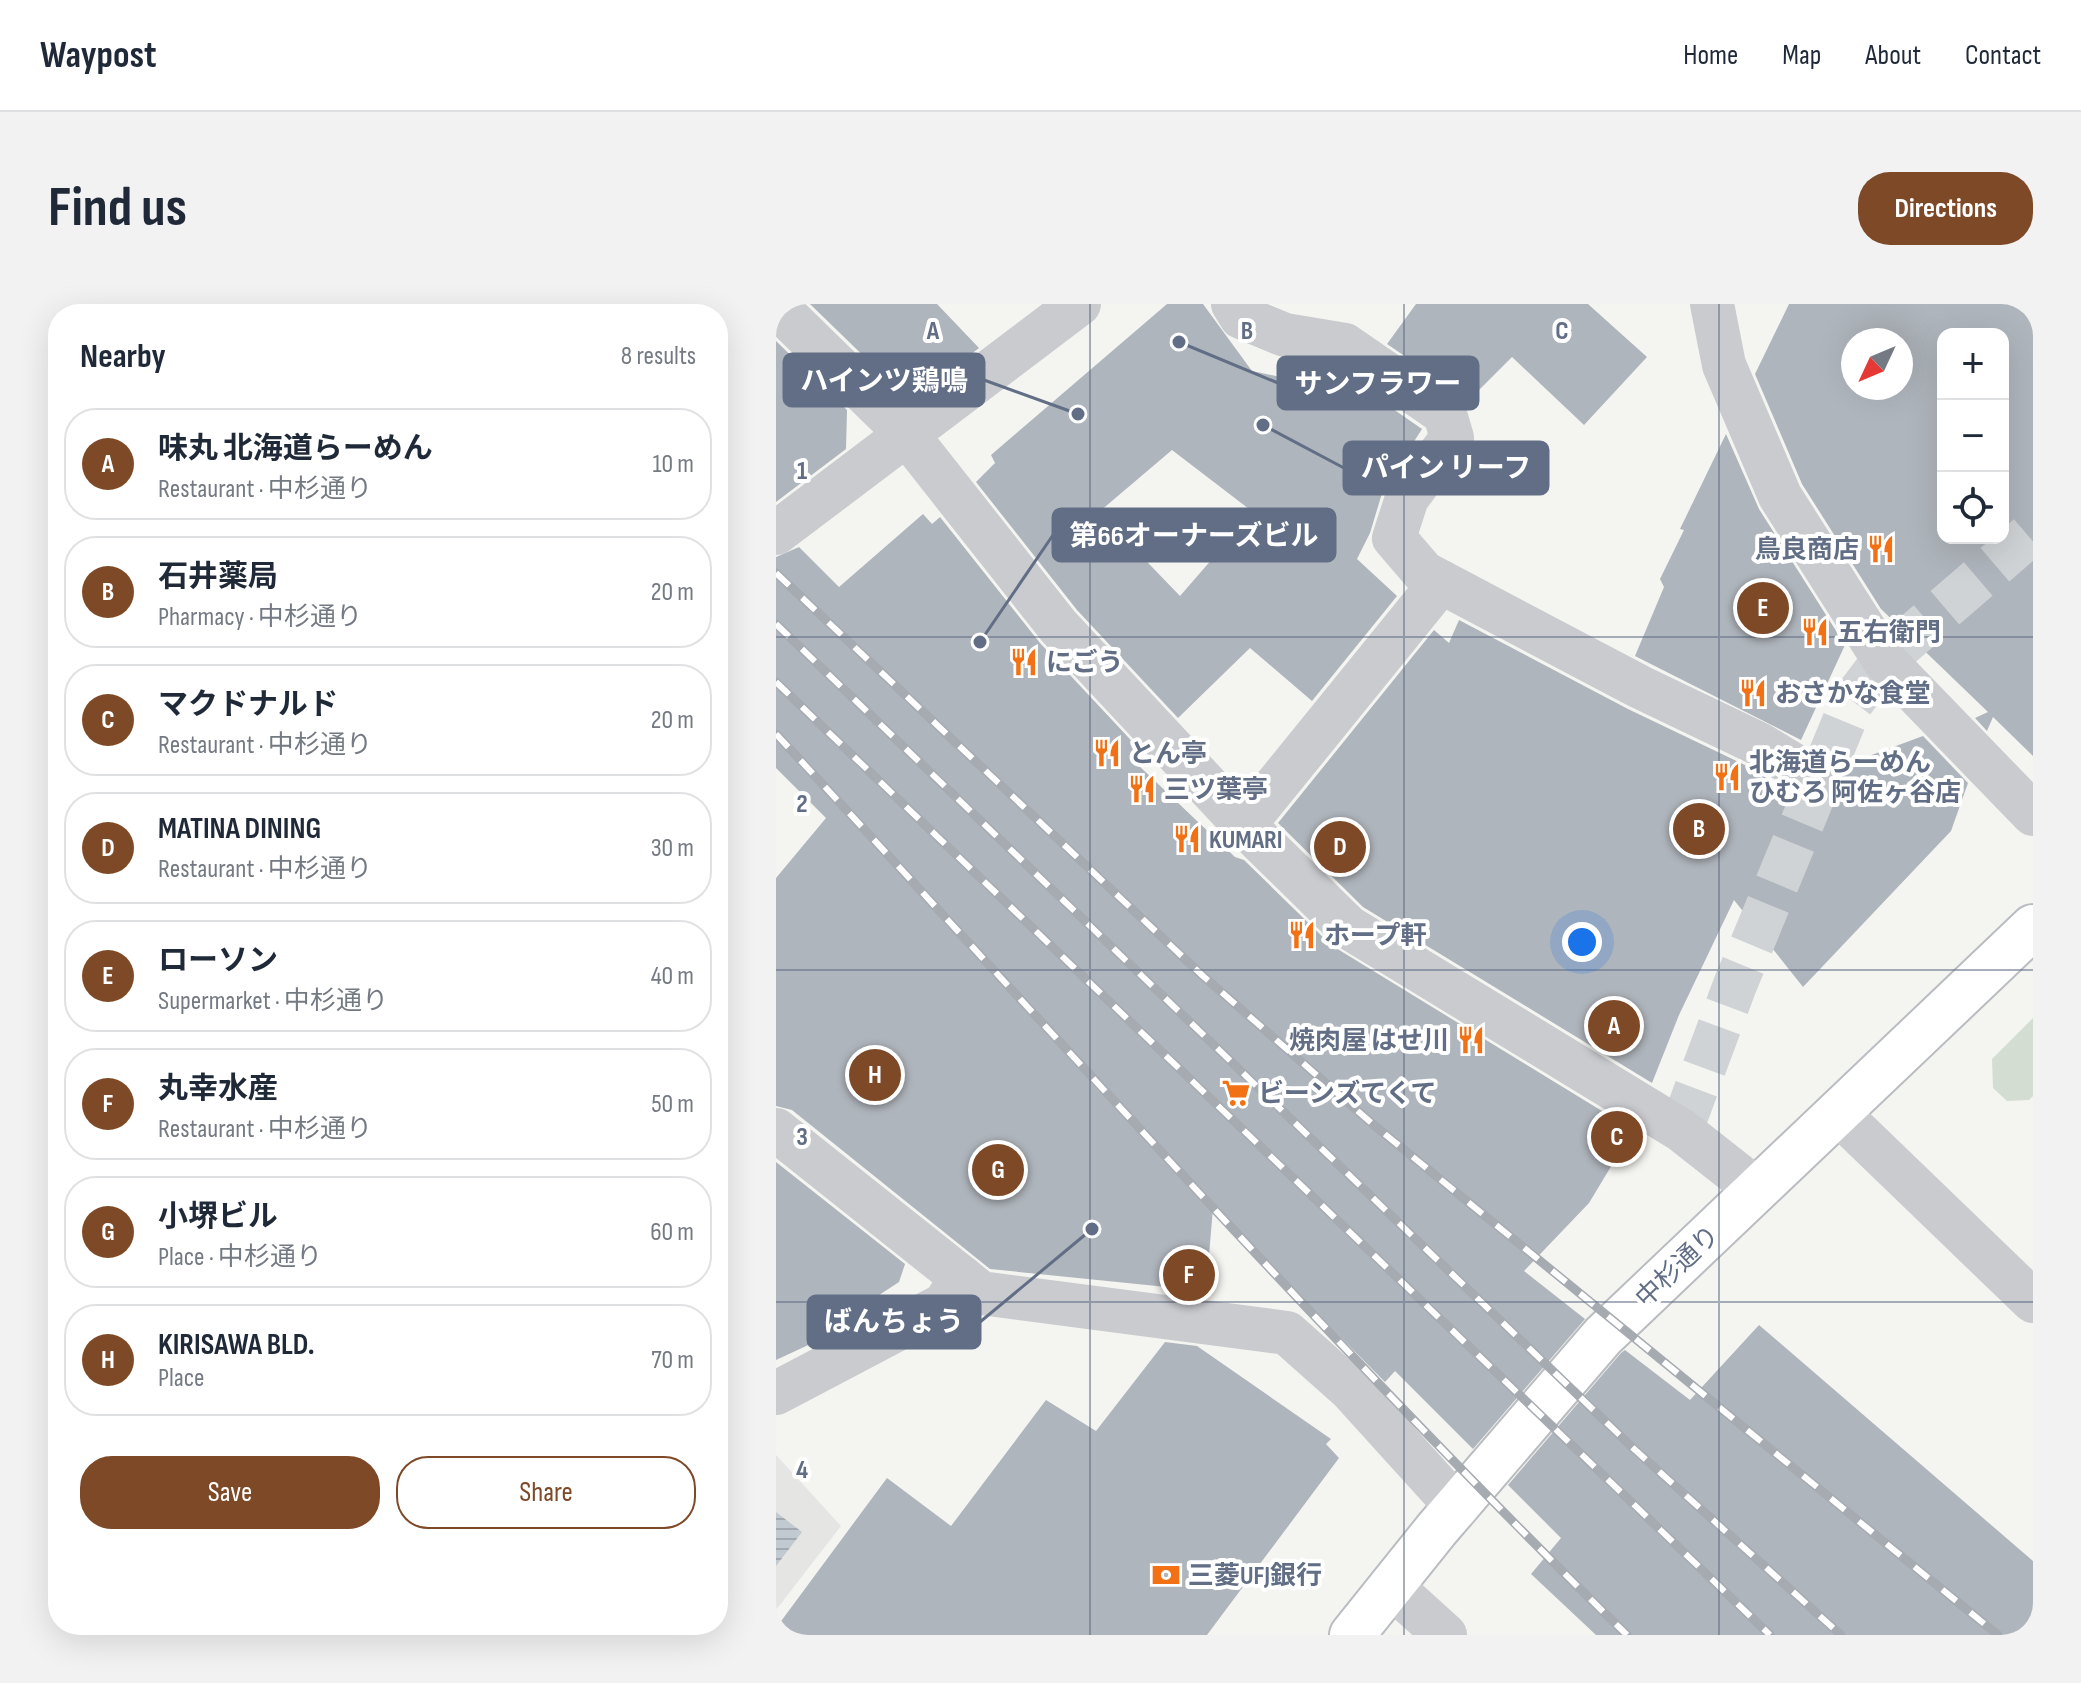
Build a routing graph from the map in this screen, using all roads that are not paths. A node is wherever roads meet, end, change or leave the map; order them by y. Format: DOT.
graph roads {
  1 [pos="1079,304"];
  2 [pos="1233,304"];
  3 [pos="1712,304"];
  4 [pos="776,306"];
  5 [pos="905,432"];
  6 [pos="776,533"];
  7 [pos="1441,582"];
  8 [pos="1818,780"];
  9 [pos="2033,814"];
  10 [pos="1244,825"];
  11 [pos="2033,927"];
  12 [pos="1838,1113"];
  13 [pos="776,1130"];
  14 [pos="1756,1189"];
  15 [pos="977,1287"];
  16 [pos="2033,1301"];
  17 [pos="776,1393"];
  18 [pos="1457,1507"];
  19 [pos="1391,1586"];
  20 [pos="1352,1635"];
  21 [pos="1445,1635"];
  1 -- 5 [label="street"];
  2 -- 7 [label="street"];
  3 -- 9 [label="street"];
  4 -- 5 [label="street"];
  5 -- 6 [label="street"];
  5 -- 10 [label="street"];
  7 -- 8 [label="street"];
  7 -- 10 [label="street"];
  10 -- 14 [label="street"];
  11 -- 12 [label="main road, 中杉通り"];
  12 -- 14 [label="main road, 中杉通り"];
  12 -- 16 [label="street"];
  13 -- 15 [label="street"];
  14 -- 18 [label="main road, 中杉通り"];
  15 -- 17 [label="street"];
  15 -- 18 [label="street"];
  18 -- 19 [label="main road, 中杉通り"];
  19 -- 20 [label="main road, 中杉通り"];
  19 -- 21 [label="street"];
}
